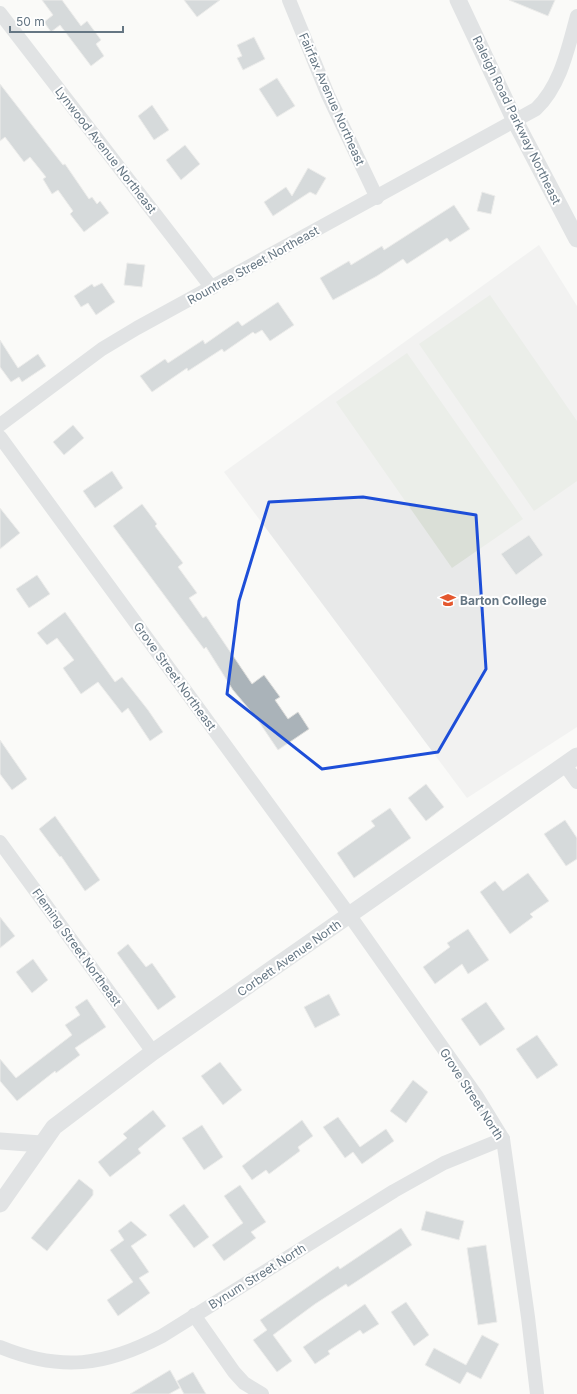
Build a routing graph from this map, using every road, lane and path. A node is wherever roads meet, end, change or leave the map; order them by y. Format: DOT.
graph roads {
  1 [pos="289,0"];
  2 [pos="458,0"];
  3 [pos="0,13"];
  4 [pos="577,16"];
  5 [pos="515,121"];
  6 [pos="377,198"];
  7 [pos="577,239"];
  8 [pos="212,288"];
  9 [pos="0,425"];
  10 [pos="0,437"];
  11 [pos="571,761"];
  12 [pos="577,782"];
  13 [pos="0,842"];
  14 [pos="350,916"];
  15 [pos="153,1052"];
  16 [pos="503,1139"];
  17 [pos="0,1141"];
  18 [pos="42,1144"];
  19 [pos="0,1204"];
  20 [pos="194,1315"];
  21 [pos="0,1347"];
  22 [pos="262,1394"];
  23 [pos="536,1394"];
  1 -- 6 [label="street, Fairfax Avenue Northeast"];
  2 -- 5 [label="street, Raleigh Road Parkway Northeast"];
  3 -- 8 [label="street, Lynwood Avenue Northeast"];
  4 -- 5 [label="street, Rountree Street Northeast"];
  5 -- 6 [label="street, Rountree Street Northeast"];
  5 -- 7 [label="street, Raleigh Road Parkway Northeast"];
  6 -- 8 [label="street, Rountree Street Northeast"];
  8 -- 9 [label="street, Rountree Street Northeast"];
  10 -- 14 [label="street, Grove Street Northeast"];
  11 -- 12 [label="street"];
  11 -- 14 [label="street, Corbett Avenue North"];
  13 -- 15 [label="street, Fleming Street Northeast"];
  14 -- 15 [label="street, Corbett Avenue North"];
  14 -- 16 [label="street, Grove Street North"];
  15 -- 18 [label="street, Corbett Avenue North"];
  16 -- 20 [label="street, Bynum Street North"];
  16 -- 23 [label="street, Grove Street North"];
  17 -- 18 [label="street"];
  18 -- 19 [label="street, Corbett Avenue North"];
  20 -- 21 [label="street, Bynum Street North"];
  20 -- 22 [label="street"];
}
